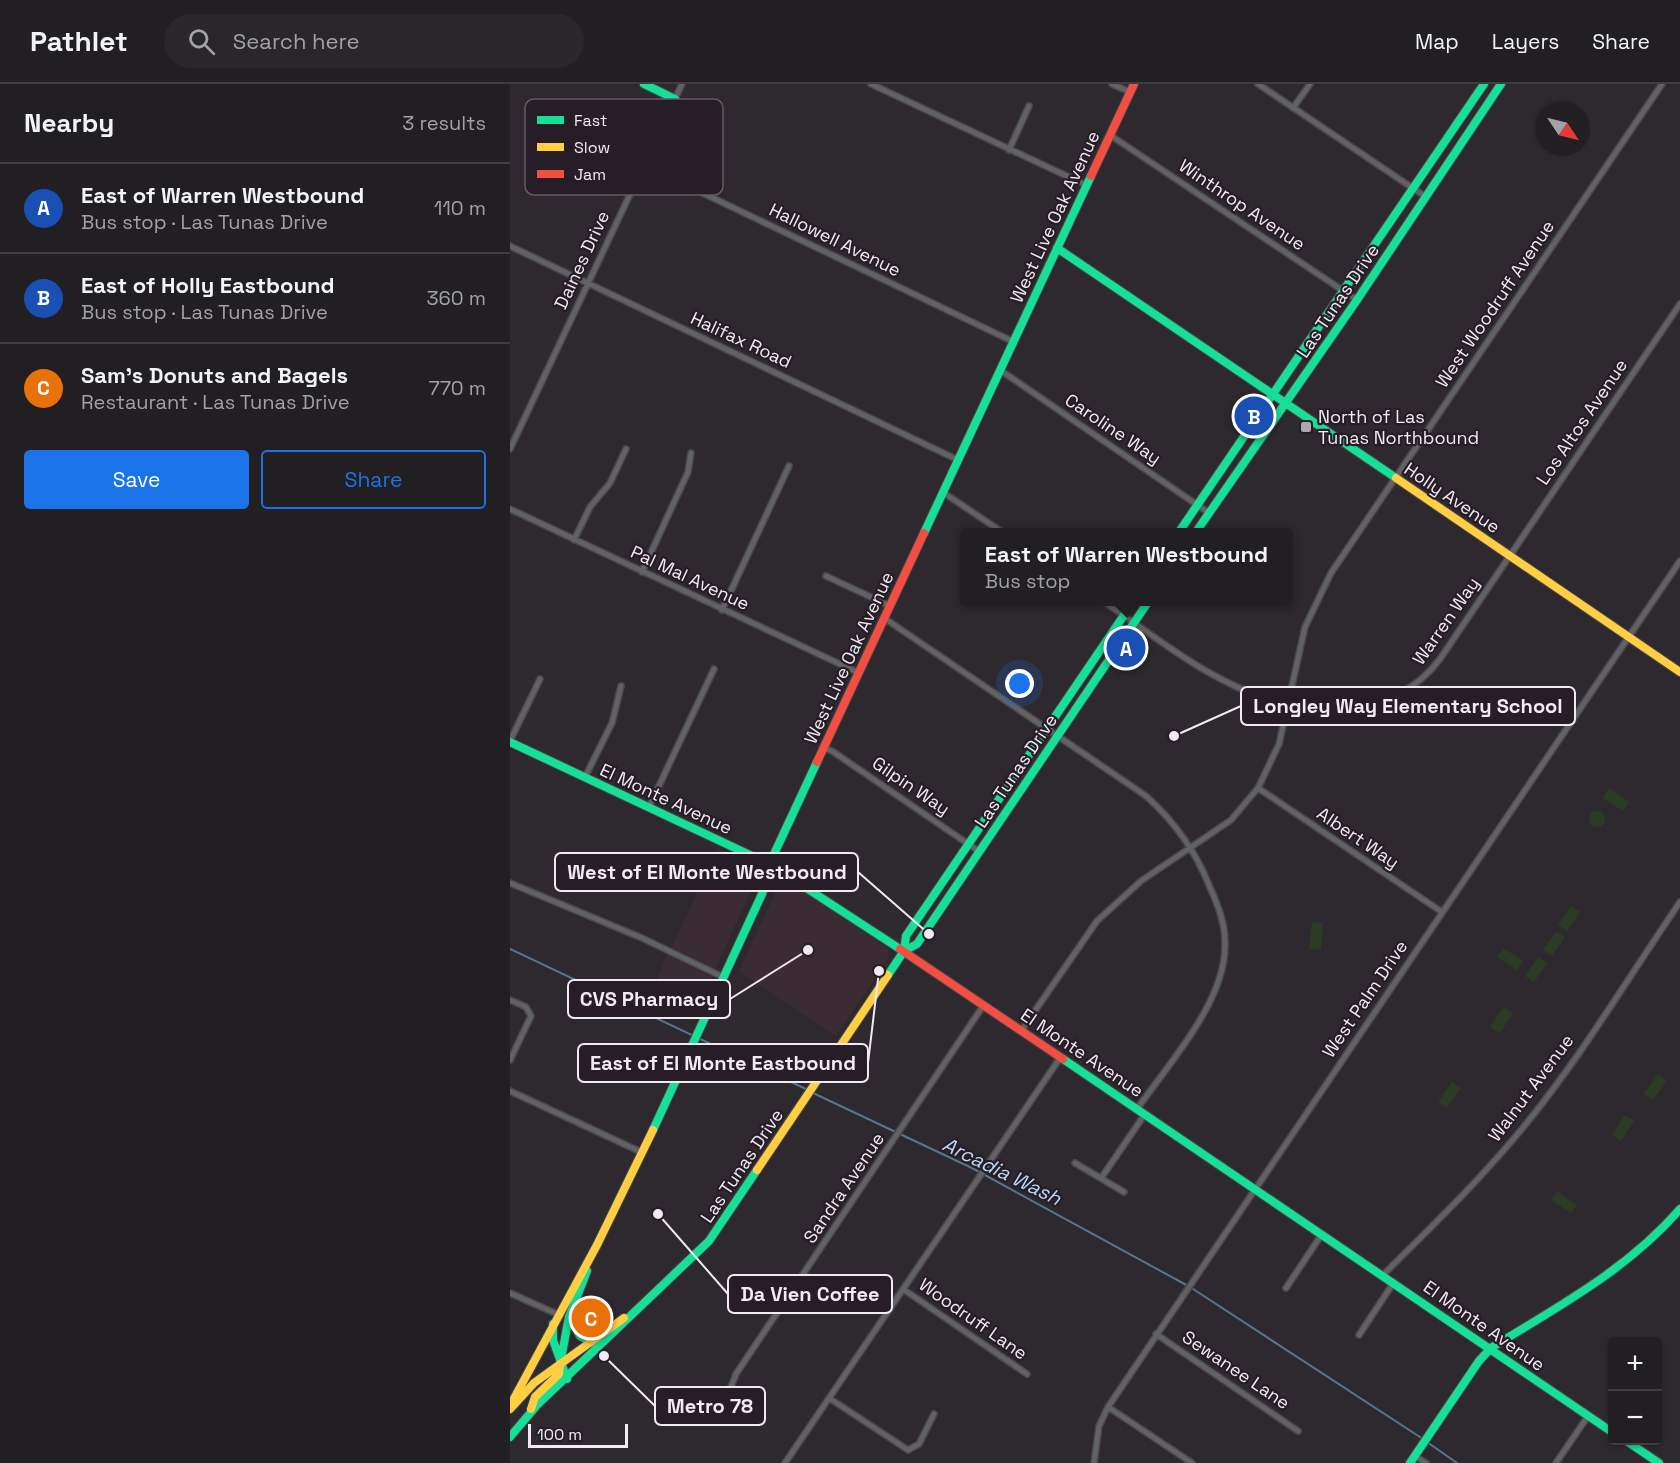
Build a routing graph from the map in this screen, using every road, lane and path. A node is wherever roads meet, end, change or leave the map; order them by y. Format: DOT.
graph roads {
  1 [pos="644,84"];
  2 [pos="682,84"];
  3 [pos="871,84"];
  4 [pos="1112,84"];
  5 [pos="1258,84"];
  6 [pos="1310,84"];
  7 [pos="1484,84"];
  8 [pos="1501,84"];
  9 [pos="1662,84"];
  10 [pos="1132,88"];
  11 [pos="675,99"];
  12 [pos="1029,106"];
  13 [pos="1293,108"];
  14 [pos="1110,135"];
  15 [pos="1009,150"];
  16 [pos="1086,185"];
  17 [pos="1413,189"];
  18 [pos="630,195"];
  19 [pos="707,195"];
  20 [pos="1426,197"];
  21 [pos="510,246"];
  22 [pos="1057,248"];
  23 [pos="588,284"];
  24 [pos="1344,291"];
  25 [pos="1357,300"];
  26 [pos="1680,304"];
  27 [pos="1014,342"];
  28 [pos="1000,370"];
  29 [pos="1273,395"];
  30 [pos="1286,404"];
  31 [pos="510,449"];
  32 [pos="627,449"];
  33 [pos="691,453"];
  34 [pos="958,460"];
  35 [pos="789,466"];
  36 [pos="1395,478"];
  37 [pos="944,493"];
  38 [pos="1198,505"];
  39 [pos="510,509"];
  40 [pos="1209,513"];
  41 [pos="996,528"];
  42 [pos="1182,528"];
  43 [pos="1199,528"];
  44 [pos="574,540"];
  45 [pos="1510,556"];
  46 [pos="1680,561"];
  47 [pos="642,572"];
  48 [pos="826,576"];
  49 [pos="890,606"];
  50 [pos="1110,606"];
  51 [pos="1130,606"];
  52 [pos="1145,606"];
  53 [pos="722,610"];
  54 [pos="1124,615"];
  55 [pos="884,618"];
  56 [pos="1134,622"];
  57 [pos="1628,637"];
  58 [pos="714,669"];
  59 [pos="1680,672"];
  60 [pos="859,674"];
  61 [pos="540,680"];
  62 [pos="621,686"];
  63 [pos="1289,702"];
  64 [pos="1048,728"];
  65 [pos="1058,735"];
  66 [pos="510,742"];
  67 [pos="823,748"];
  68 [pos="585,777"];
  69 [pos="1258,788"];
  70 [pos="649,807"];
  71 [pos="968,844"];
  72 [pos="1191,848"];
  73 [pos="980,852"];
  74 [pos="771,865"];
  75 [pos="510,883"];
  76 [pos="1680,902"];
  77 [pos="1442,912"];
  78 [pos="904,951"];
  79 [pos="723,977"];
  80 [pos="510,1000"];
  81 [pos="983,1006"];
  82 [pos="1021,1031"];
  83 [pos="1060,1058"];
  84 [pos="510,1060"];
  85 [pos="510,1091"];
  86 [pos="1137,1109"];
  87 [pos="1146,1114"];
  88 [pos="641,1152"];
  89 [pos="1075,1163"];
  90 [pos="1102,1177"];
  91 [pos="1255,1188"];
  92 [pos="1124,1192"];
  93 [pos="1680,1209"];
  94 [pos="1322,1234"];
  95 [pos="597,1246"];
  96 [pos="1383,1275"];
  97 [pos="1394,1282"];
  98 [pos="1286,1288"];
  99 [pos="903,1289"];
  100 [pos="510,1293"];
  101 [pos="653,1296"];
  102 [pos="557,1314"];
  103 [pos="569,1317"];
  104 [pos="553,1322"];
  105 [pos="1156,1334"];
  106 [pos="1359,1335"];
  107 [pos="591,1342"];
  108 [pos="1491,1348"];
  109 [pos="560,1364"];
  110 [pos="1027,1374"];
  111 [pos="567,1379"];
  112 [pos="731,1387"];
  113 [pos="829,1398"];
  114 [pos="1108,1407"];
  115 [pos="510,1408"];
  116 [pos="531,1411"];
  117 [pos="934,1414"];
  118 [pos="1588,1416"];
  119 [pos="1608,1429"];
  120 [pos="1298,1431"];
  121 [pos="510,1437"];
  122 [pos="1632,1445"];
  123 [pos="1413,1459"];
  124 [pos="785,1463"];
  125 [pos="1094,1463"];
  126 [pos="1192,1463"];
  127 [pos="1426,1463"];
  128 [pos="1556,1463"];
  129 [pos="1659,1463"];
  1 -- 11 [label="street"];
  2 -- 11 [label="street, Daines Drive"];
  3 -- 15 [label="street"];
  4 -- 10 [label="street"];
  5 -- 13 [label="street"];
  6 -- 13 [label="street"];
  7 -- 17 [label="street, Las Tunas Drive"];
  8 -- 20 [label="street, Las Tunas Drive"];
  9 -- 36 [label="street, West Woodruff Avenue"];
  10 -- 14 [label="street, West Live Oak Avenue"];
  12 -- 15 [label="street"];
  13 -- 17 [label="street"];
  14 -- 16 [label="street, West Live Oak Avenue"];
  14 -- 24 [label="street, Winthrop Avenue"];
  15 -- 16 [label="street"];
  16 -- 22 [label="street, West Live Oak Avenue"];
  17 -- 20 [label="street"];
  17 -- 24 [label="street, Las Tunas Drive"];
  18 -- 23 [label="street, Daines Drive"];
  19 -- 27 [label="street, Hallowell Avenue"];
  20 -- 25 [label="street, Las Tunas Drive"];
  21 -- 23 [label="street, Halifax Road"];
  22 -- 27 [label="street, West Live Oak Avenue"];
  22 -- 29 [label="street, Holly Avenue"];
  23 -- 31 [label="street, Daines Drive"];
  23 -- 34 [label="street, Halifax Road"];
  24 -- 25 [label="street, Winthrop Avenue"];
  24 -- 29 [label="street, Las Tunas Drive"];
  25 -- 30 [label="street, Las Tunas Drive"];
  26 -- 45 [label="street, Los Altos Avenue"];
  27 -- 28 [label="street, West Live Oak Avenue"];
  28 -- 34 [label="street, West Live Oak Avenue"];
  28 -- 38 [label="street, Caroline Way"];
  29 -- 30 [label="street, Holly Avenue"];
  29 -- 38 [label="street, Las Tunas Drive"];
  30 -- 36 [label="street, Holly Avenue"];
  30 -- 40 [label="street, Las Tunas Drive"];
  32 -- 44 [label="street"];
  33 -- 47 [label="street"];
  34 -- 37 [label="street, West Live Oak Avenue"];
  35 -- 53 [label="street"];
  36 -- 45 [label="street, Holly Avenue"];
  36 -- 63 [label="street, West Woodruff Avenue"];
  37 -- 41 [label="street"];
  37 -- 49 [label="street, West Live Oak Avenue"];
  38 -- 40 [label="street, Caroline Way"];
  38 -- 42 [label="street, Las Tunas Drive"];
  39 -- 44 [label="street, Pal Mal Avenue"];
  40 -- 43 [label="street, Las Tunas Drive"];
  44 -- 47 [label="street, Pal Mal Avenue"];
  45 -- 57 [label="street, Holly Avenue"];
  45 -- 63 [label="street, Warren Way"];
  46 -- 57 [label="street, West Palm Drive"];
  47 -- 53 [label="street, Pal Mal Avenue"];
  48 -- 49 [label="street"];
  49 -- 55 [label="street, West Live Oak Avenue"];
  50 -- 54 [label="street, Warren Way"];
  51 -- 54 [label="street, Las Tunas Drive"];
  52 -- 56 [label="street, Las Tunas Drive"];
  53 -- 60 [label="street, Pal Mal Avenue"];
  54 -- 56 [label="street, Warren Way"];
  54 -- 64 [label="street, Las Tunas Drive"];
  55 -- 60 [label="street, West Live Oak Avenue"];
  55 -- 64 [label="street"];
  56 -- 63 [label="street, Warren Way"];
  56 -- 65 [label="street, Las Tunas Drive"];
  57 -- 59 [label="street, Holly Avenue"];
  57 -- 77 [label="street, West Palm Drive"];
  58 -- 70 [label="street"];
  60 -- 67 [label="street, West Live Oak Avenue"];
  61 -- 66 [label="street"];
  62 -- 68 [label="street"];
  63 -- 69 [label="street, West Woodruff Avenue"];
  64 -- 65 [label="street"];
  64 -- 71 [label="street, Las Tunas Drive"];
  65 -- 72 [label="street"];
  65 -- 73 [label="street, Las Tunas Drive"];
  66 -- 68 [label="street, El Monte Avenue"];
  67 -- 71 [label="street, Gilpin Way"];
  67 -- 74 [label="street, West Live Oak Avenue"];
  68 -- 70 [label="street, El Monte Avenue"];
  69 -- 72 [label="street, West Woodruff Avenue"];
  69 -- 77 [label="street, Albert Way"];
  70 -- 74 [label="street, El Monte Avenue"];
  71 -- 73 [label="street, Gilpin Way"];
  71 -- 78 [label="street, Las Tunas Drive"];
  72 -- 82 [label="street, West Woodruff Avenue"];
  72 -- 86 [label="street"];
  73 -- 78 [label="street, Las Tunas Drive"];
  74 -- 78 [label="street, El Monte Avenue"];
  74 -- 79 [label="street, West Live Oak Avenue"];
  75 -- 79 [label="street"];
  76 -- 96 [label="street, Walnut Avenue"];
  77 -- 91 [label="street, West Palm Drive"];
  78 -- 81 [label="street, El Monte Avenue"];
  78 -- 101 [label="street, Las Tunas Drive"];
  79 -- 88 [label="street, West Live Oak Avenue"];
  80 -- 84 [label="street"];
  81 -- 82 [label="street, El Monte Avenue"];
  81 -- 112 [label="street, Sandra Avenue"];
  82 -- 83 [label="street, El Monte Avenue"];
  83 -- 86 [label="street, El Monte Avenue"];
  83 -- 99 [label="street"];
  85 -- 88 [label="street"];
  86 -- 87 [label="street, El Monte Avenue"];
  87 -- 90 [label="street"];
  87 -- 91 [label="street, El Monte Avenue"];
  88 -- 95 [label="street, West Live Oak Avenue"];
  89 -- 90 [label="street"];
  90 -- 92 [label="street"];
  91 -- 94 [label="street, El Monte Avenue"];
  91 -- 105 [label="street, West Palm Drive"];
  93 -- 108 [label="street"];
  94 -- 96 [label="street, El Monte Avenue"];
  94 -- 98 [label="street"];
  95 -- 102 [label="street, West Live Oak Avenue"];
  95 -- 103 [label="street, West Live Oak Avenue"];
  96 -- 97 [label="street, El Monte Avenue"];
  97 -- 106 [label="street"];
  97 -- 108 [label="street, El Monte Avenue"];
  99 -- 110 [label="street, Woodruff Lane"];
  99 -- 113 [label="street"];
  100 -- 102 [label="street"];
  101 -- 107 [label="street, Las Tunas Drive"];
  101 -- 111 [label="street, Las Tunas Drive"];
  102 -- 104 [label="street, West Live Oak Avenue"];
  103 -- 107 [label="street"];
  103 -- 109 [label="street, West Live Oak Avenue"];
  104 -- 109 [label="street"];
  104 -- 115 [label="street, West Live Oak Avenue"];
  105 -- 114 [label="street, West Palm Drive"];
  105 -- 120 [label="street, Sewanee Lane"];
  107 -- 109 [label="street, Las Tunas Drive"];
  108 -- 118 [label="street, El Monte Avenue"];
  108 -- 123 [label="street"];
  109 -- 111 [label="street"];
  109 -- 115 [label="street, Las Tunas Drive"];
  109 -- 116 [label="street"];
  111 -- 116 [label="street, Las Tunas Drive"];
  113 -- 117 [label="street"];
  113 -- 124 [label="street"];
  114 -- 125 [label="street, West Palm Drive"];
  114 -- 126 [label="street"];
  116 -- 121 [label="street, Las Tunas Drive"];
  118 -- 119 [label="street, El Monte Avenue"];
  118 -- 128 [label="street"];
  122 -- 129 [label="street"];
  123 -- 127 [label="street"];
}
